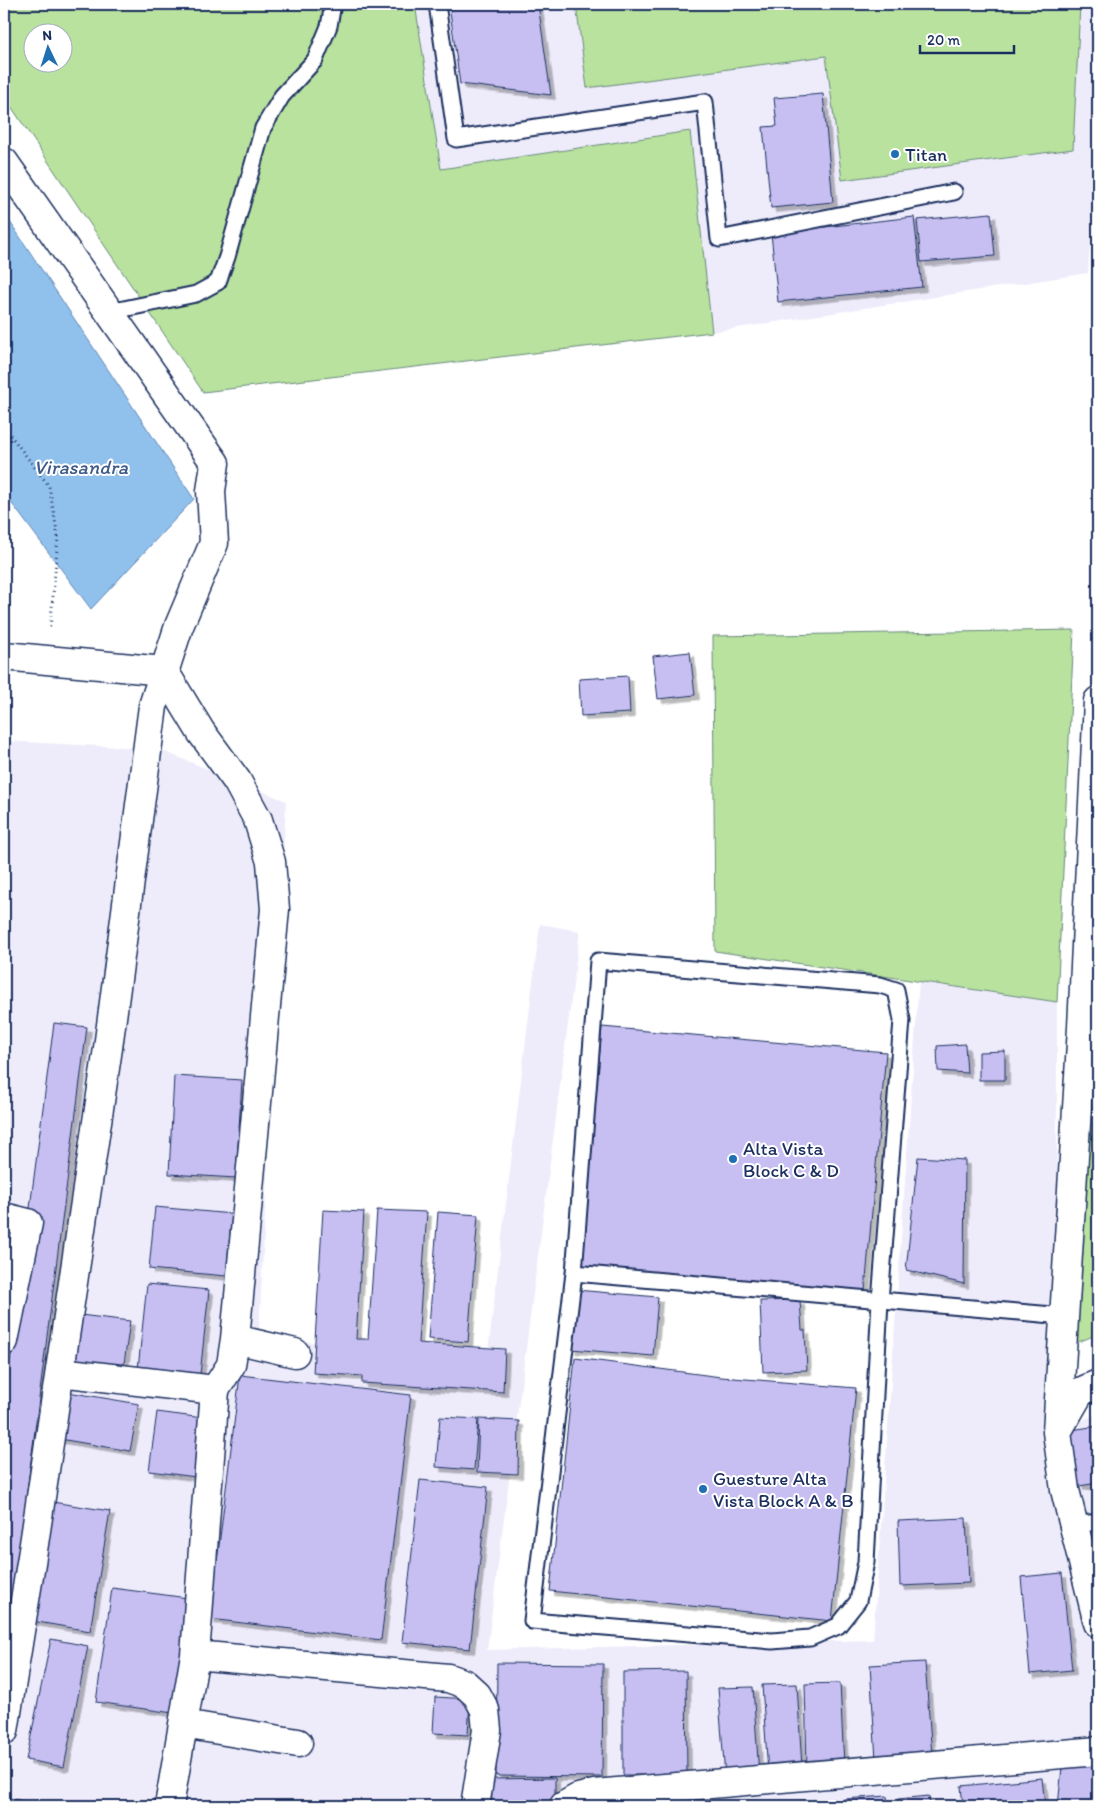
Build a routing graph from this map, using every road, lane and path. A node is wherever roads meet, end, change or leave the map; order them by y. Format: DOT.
graph roads {
  1 [pos="333,4"];
  2 [pos="437,4"];
  3 [pos="4,162"];
  4 [pos="954,192"];
  5 [pos="109,312"];
  6 [pos="4,427"];
  7 [pos="4,656"];
  8 [pos="48,660"];
  9 [pos="164,671"];
  10 [pos="1098,700"];
  11 [pos="4,1217"];
  12 [pos="574,1273"];
  13 [pos="880,1301"];
  14 [pos="1064,1316"];
  15 [pos="235,1339"];
  16 [pos="4,1341"];
  17 [pos="295,1353"];
  18 [pos="60,1372"];
  19 [pos="1098,1384"];
  20 [pos="215,1390"];
  21 [pos="1057,1432"];
  22 [pos="1086,1524"];
  23 [pos="1098,1622"];
  24 [pos="194,1655"];
  25 [pos="183,1724"];
  26 [pos="4,1731"];
  27 [pos="298,1743"];
  28 [pos="1098,1751"];
  29 [pos="170,1806"];
  30 [pos="475,1806"];
  31 [pos="564,1806"];
  1 -- 5 [label="lane"];
  2 -- 4 [label="lane"];
  3 -- 5 [label="street"];
  5 -- 9 [label="street"];
  6 -- 8 [label="path"];
  7 -- 8 [label="street"];
  8 -- 9 [label="street"];
  9 -- 15 [label="street"];
  9 -- 18 [label="street"];
  10 -- 14 [label="street"];
  11 -- 16 [label="street"];
  12 -- 13 [label="lane"];
  12 -- 13 [label="lane"];
  12 -- 13 [label="lane"];
  13 -- 14 [label="lane"];
  14 -- 21 [label="street"];
  15 -- 17 [label="street"];
  15 -- 20 [label="street"];
  18 -- 20 [label="street"];
  18 -- 26 [label="street"];
  19 -- 21 [label="street"];
  20 -- 24 [label="street"];
  21 -- 22 [label="street"];
  22 -- 23 [label="street"];
  24 -- 25 [label="street"];
  24 -- 30 [label="street"];
  25 -- 27 [label="street"];
  25 -- 29 [label="street"];
  28 -- 31 [label="street"];
}
